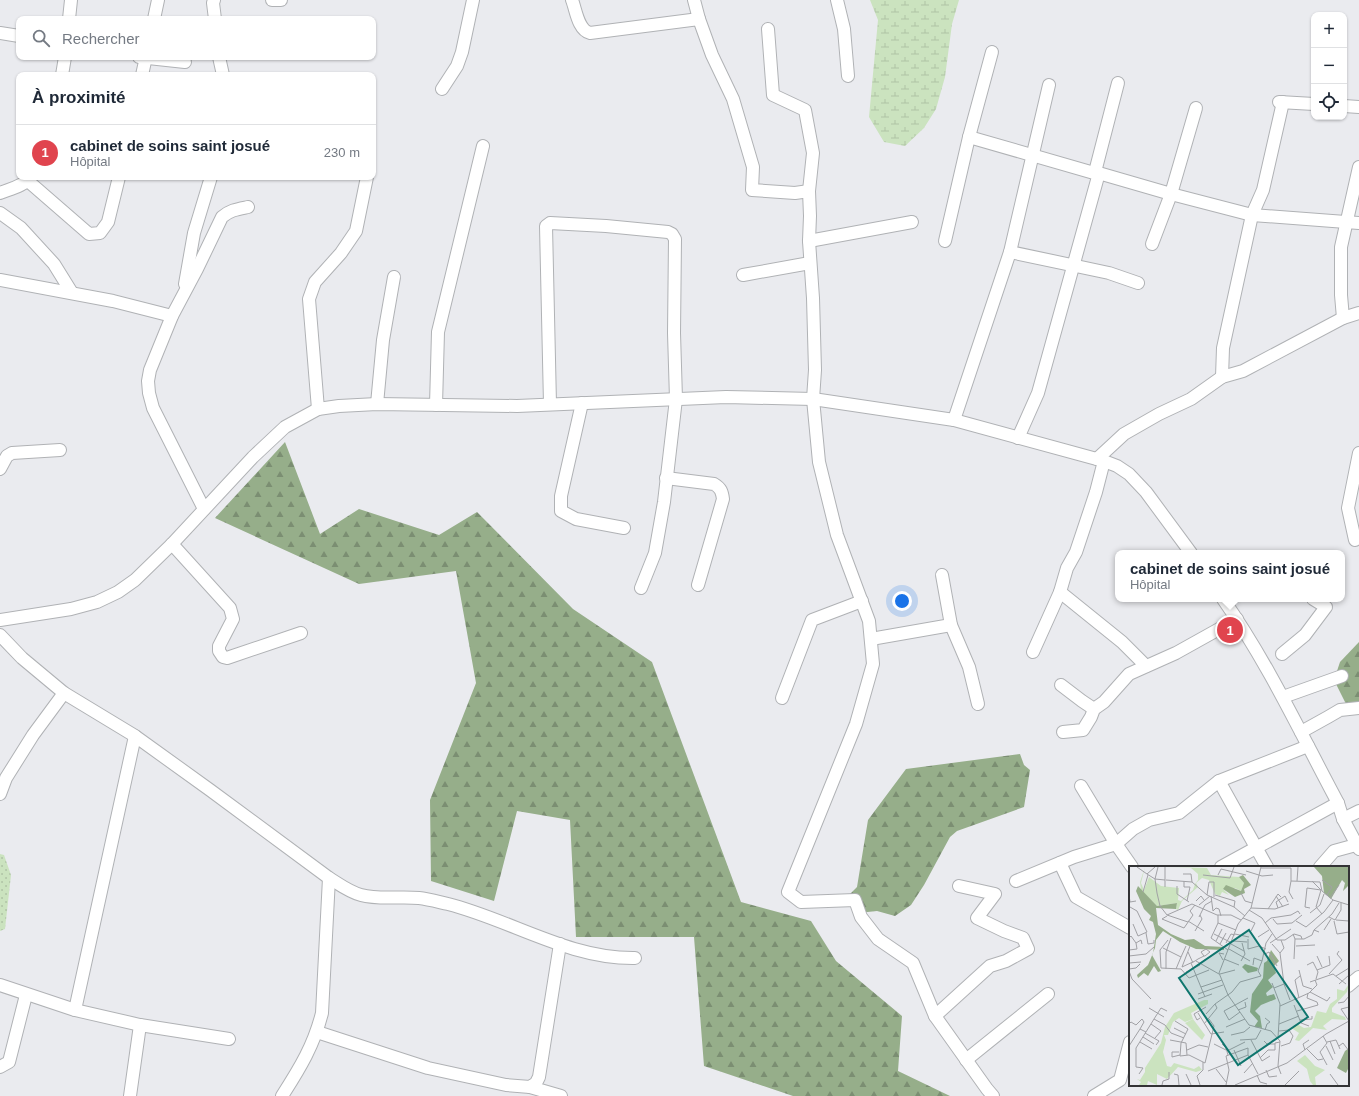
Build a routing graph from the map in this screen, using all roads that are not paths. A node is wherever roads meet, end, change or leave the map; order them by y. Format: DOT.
graph roads {
  1 [pos="71,0"];
  2 [pos="158,0"];
  3 [pos="214,0"];
  4 [pos="272,0"];
  5 [pos="281,0"];
  6 [pos="473,0"];
  7 [pos="572,0"];
  8 [pos="694,0"];
  9 [pos="837,0"];
  10 [pos="69,16"];
  11 [pos="155,16"];
  12 [pos="215,16"];
  13 [pos="699,19"];
  14 [pos="768,29"];
  15 [pos="0,33"];
  16 [pos="16,36"];
  17 [pos="992,52"];
  18 [pos="64,60"];
  19 [pos="143,60"];
  20 [pos="168,60"];
  21 [pos="220,60"];
  22 [pos="185,62"];
  23 [pos="62,72"];
  24 [pos="142,72"];
  25 [pos="222,72"];
  26 [pos="848,76"];
  27 [pos="1118,83"];
  28 [pos="1049,85"];
  29 [pos="442,89"];
  30 [pos="1311,104"];
  31 [pos="1347,106"];
  32 [pos="1359,107"];
  33 [pos="1196,108"];
  34 [pos="969,137"];
  35 [pos="483,146"];
  36 [pos="1032,155"];
  37 [pos="1359,167"];
  38 [pos="1096,173"];
  39 [pos="27,180"];
  40 [pos="30,180"];
  41 [pos="118,180"];
  42 [pos="210,180"];
  43 [pos="365,180"];
  44 [pos="809,191"];
  45 [pos="0,193"];
  46 [pos="1171,194"];
  47 [pos="248,207"];
  48 [pos="0,213"];
  49 [pos="1252,215"];
  50 [pos="912,222"];
  51 [pos="1353,223"];
  52 [pos="809,241"];
  53 [pos="945,241"];
  54 [pos="1152,244"];
  55 [pos="1010,252"];
  56 [pos="810,263"];
  57 [pos="1058,263"];
  58 [pos="1074,266"];
  59 [pos="742,275"];
  60 [pos="394,277"];
  61 [pos="0,280"];
  62 [pos="1138,283"];
  63 [pos="72,293"];
  64 [pos="183,298"];
  65 [pos="1359,313"];
  66 [pos="172,316"];
  67 [pos="1343,318"];
  68 [pos="1222,377"];
  69 [pos="676,399"];
  70 [pos="813,399"];
  71 [pos="582,403"];
  72 [pos="377,404"];
  73 [pos="550,404"];
  74 [pos="436,405"];
  75 [pos="318,409"];
  76 [pos="954,420"];
  77 [pos="1018,438"];
  78 [pos="60,450"];
  79 [pos="1359,453"];
  80 [pos="1101,460"];
  81 [pos="0,469"];
  82 [pos="666,478"];
  83 [pos="204,509"];
  84 [pos="624,528"];
  85 [pos="1355,540"];
  86 [pos="172,544"];
  87 [pos="1189,550"];
  88 [pos="942,574"];
  89 [pos="698,585"];
  90 [pos="641,588"];
  91 [pos="1060,592"];
  92 [pos="862,601"];
  93 [pos="1229,602"];
  94 [pos="1318,602"];
  95 [pos="1238,619"];
  96 [pos="0,620"];
  97 [pos="951,625"];
  98 [pos="301,633"];
  99 [pos="0,635"];
  100 [pos="871,639"];
  101 [pos="1033,652"];
  102 [pos="1282,654"];
  103 [pos="1146,666"];
  104 [pos="1342,676"];
  105 [pos="1061,685"];
  106 [pos="64,693"];
  107 [pos="1283,697"];
  108 [pos="782,698"];
  109 [pos="978,704"];
  110 [pos="1094,708"];
  111 [pos="1359,708"];
  112 [pos="1063,732"];
  113 [pos="1301,732"];
  114 [pos="135,736"];
  115 [pos="1308,746"];
  116 [pos="1219,781"];
  117 [pos="1081,786"];
  118 [pos="0,794"];
  119 [pos="1338,803"];
  120 [pos="1359,811"];
  121 [pos="1343,819"];
  122 [pos="1116,844"];
  123 [pos="1256,847"];
  124 [pos="1358,847"];
  125 [pos="1060,863"];
  126 [pos="1131,866"];
  127 [pos="1223,866"];
  128 [pos="1266,866"];
  129 [pos="1321,866"];
  130 [pos="329,878"];
  131 [pos="1016,881"];
  132 [pos="959,886"];
  133 [pos="1129,927"];
  134 [pos="560,944"];
  135 [pos="635,958"];
  136 [pos="1359,977"];
  137 [pos="1349,985"];
  138 [pos="0,986"];
  139 [pos="26,994"];
  140 [pos="1048,994"];
  141 [pos="75,1010"];
  142 [pos="935,1016"];
  143 [pos="140,1025"];
  144 [pos="317,1032"];
  145 [pos="229,1039"];
  146 [pos="1129,1046"];
  147 [pos="966,1060"];
  148 [pos="0,1067"];
  149 [pos="530,1087"];
  150 [pos="130,1096"];
  151 [pos="282,1096"];
  152 [pos="561,1096"];
  153 [pos="992,1096"];
  154 [pos="1094,1096"];
  1 -- 10 [label="street"];
  2 -- 11 [label="street"];
  3 -- 12 [label="street"];
  4 -- 5 [label="street"];
  6 -- 29 [label="street"];
  7 -- 13 [label="street"];
  8 -- 13 [label="street"];
  9 -- 26 [label="street"];
  13 -- 44 [label="street"];
  14 -- 44 [label="street"];
  15 -- 16 [label="street"];
  17 -- 34 [label="street"];
  18 -- 23 [label="street"];
  19 -- 24 [label="street"];
  20 -- 22 [label="street"];
  21 -- 25 [label="street"];
  27 -- 38 [label="street"];
  28 -- 36 [label="street"];
  30 -- 49 [label="street"];
  31 -- 32 [label="street"];
  33 -- 46 [label="street"];
  34 -- 36 [label="street"];
  34 -- 53 [label="street"];
  35 -- 74 [label="street"];
  36 -- 38 [label="street"];
  36 -- 55 [label="street"];
  37 -- 51 [label="street"];
  38 -- 46 [label="street"];
  38 -- 57 [label="street"];
  38 -- 58 [label="street"];
  39 -- 45 [label="street"];
  40 -- 41 [label="street"];
  42 -- 64 [label="street"];
  43 -- 75 [label="street"];
  44 -- 52 [label="street"];
  46 -- 49 [label="street"];
  46 -- 54 [label="street"];
  47 -- 64 [label="street"];
  48 -- 63 [label="street"];
  49 -- 51 [label="street"];
  49 -- 68 [label="street"];
  50 -- 52 [label="street"];
  51 -- 67 [label="street"];
  52 -- 56 [label="street"];
  55 -- 57 [label="street"];
  55 -- 76 [label="street"];
  56 -- 59 [label="street"];
  56 -- 70 [label="street"];
  57 -- 58 [label="street"];
  58 -- 62 [label="street"];
  58 -- 77 [label="street"];
  60 -- 72 [label="street"];
  61 -- 63 [label="street"];
  63 -- 66 [label="street"];
  64 -- 66 [label="street"];
  65 -- 67 [label="street"];
  66 -- 83 [label="street"];
  67 -- 68 [label="street"];
  68 -- 80 [label="street"];
  69 -- 70 [label="street"];
  69 -- 71 [label="street"];
  69 -- 73 [label="street"];
  69 -- 82 [label="street"];
  70 -- 76 [label="street"];
  70 -- 92 [label="street"];
  71 -- 73 [label="street"];
  71 -- 84 [label="street"];
  72 -- 74 [label="street"];
  72 -- 75 [label="street"];
  73 -- 74 [label="street"];
  75 -- 83 [label="street"];
  76 -- 77 [label="street"];
  77 -- 80 [label="street"];
  78 -- 81 [label="street"];
  79 -- 85 [label="street"];
  80 -- 87 [label="street"];
  80 -- 91 [label="street"];
  82 -- 89 [label="street"];
  82 -- 90 [label="street"];
  83 -- 86 [label="street"];
  86 -- 96 [label="street"];
  86 -- 98 [label="street"];
  88 -- 97 [label="street"];
  91 -- 101 [label="street"];
  91 -- 103 [label="street"];
  92 -- 100 [label="street"];
  92 -- 108 [label="street"];
  93 -- 95 [label="street"];
  94 -- 102 [label="street"];
  95 -- 103 [label="street"];
  95 -- 107 [label="street"];
  97 -- 100 [label="street"];
  97 -- 109 [label="street"];
  99 -- 106 [label="street"];
  100 -- 142 [label="street"];
  103 -- 110 [label="street"];
  104 -- 107 [label="street"];
  105 -- 110 [label="street"];
  106 -- 114 [label="street"];
  106 -- 118 [label="street"];
  107 -- 113 [label="street"];
  110 -- 112 [label="street"];
  111 -- 113 [label="street"];
  113 -- 115 [label="street"];
  114 -- 130 [label="street"];
  114 -- 141 [label="street"];
  115 -- 116 [label="street"];
  115 -- 119 [label="street"];
  116 -- 122 [label="street"];
  116 -- 123 [label="street"];
  117 -- 122 [label="street"];
  119 -- 121 [label="street"];
  119 -- 123 [label="street"];
  120 -- 121 [label="street"];
  121 -- 124 [label="street"];
  122 -- 125 [label="street"];
  122 -- 126 [label="street"];
  123 -- 127 [label="street"];
  123 -- 128 [label="street"];
  124 -- 129 [label="street"];
  125 -- 131 [label="street"];
  125 -- 133 [label="street"];
  130 -- 134 [label="street"];
  130 -- 144 [label="street"];
  132 -- 142 [label="street"];
  134 -- 135 [label="street"];
  134 -- 149 [label="street"];
  136 -- 137 [label="street"];
  138 -- 139 [label="street"];
  139 -- 141 [label="street"];
  139 -- 148 [label="street"];
  140 -- 147 [label="street"];
  141 -- 143 [label="street"];
  142 -- 147 [label="street"];
  143 -- 145 [label="street"];
  143 -- 150 [label="street"];
  144 -- 149 [label="street"];
  144 -- 151 [label="street"];
  146 -- 154 [label="street"];
  147 -- 153 [label="street"];
  149 -- 152 [label="street"];
}
